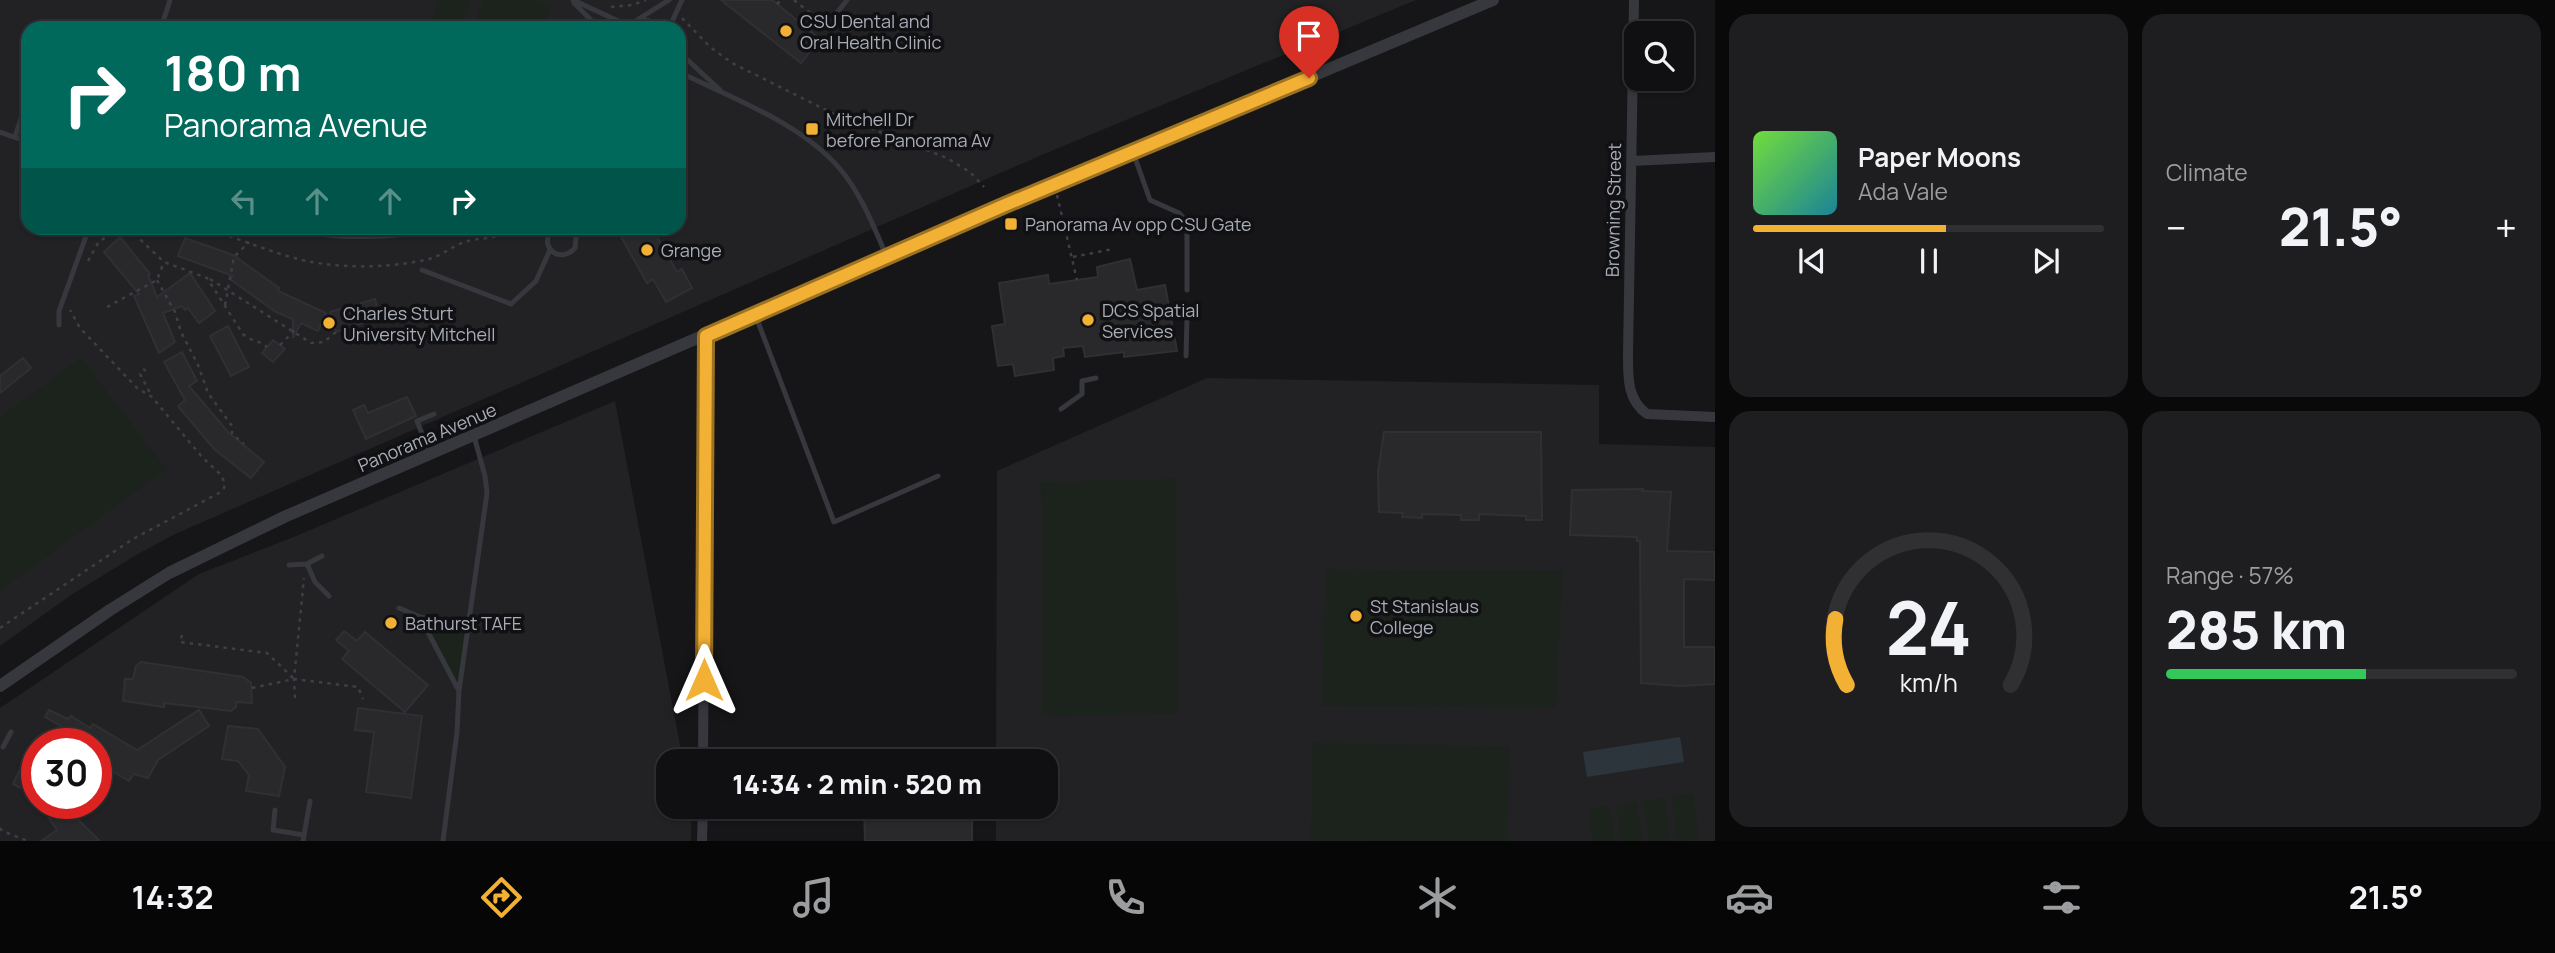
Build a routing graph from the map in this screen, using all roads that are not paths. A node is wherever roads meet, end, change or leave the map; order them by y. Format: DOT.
graph roads {
  1 [pos="170,0"];
  2 [pos="572,0"];
  3 [pos="669,0"];
  4 [pos="682,0"];
  5 [pos="847,0"];
  6 [pos="1493,0"];
  7 [pos="1634,0"];
  8 [pos="163,21"];
  9 [pos="592,21"];
  10 [pos="614,21"];
  11 [pos="634,21"];
  12 [pos="651,21"];
  13 [pos="671,21"];
  14 [pos="826,27"];
  15 [pos="686,59"];
  16 [pos="686,76"];
  17 [pos="725,95"];
  18 [pos="21,118"];
  19 [pos="0,132"];
  20 [pos="15,137"];
  21 [pos="21,139"];
  22 [pos="1133,152"];
  23 [pos="1715,157"];
  24 [pos="1632,161"];
  25 [pos="86,235"];
  26 [pos="328,235"];
  27 [pos="402,235"];
  28 [pos="549,235"];
  29 [pos="575,235"];
  30 [pos="550,250"];
  31 [pos="888,257"];
  32 [pos="422,270"];
  33 [pos="1187,290"];
  34 [pos="755,314"];
  35 [pos="1187,319"];
  36 [pos="59,326"];
  37 [pos="706,336"];
  38 [pos="1186,356"];
  39 [pos="1096,378"];
  40 [pos="1061,409"];
  41 [pos="434,414"];
  42 [pos="1715,417"];
  43 [pos="474,436"];
  44 [pos="430,454"];
  45 [pos="938,476"];
  46 [pos="322,556"];
  47 [pos="307,564"];
  48 [pos="289,565"];
  49 [pos="329,596"];
  50 [pos="399,608"];
  51 [pos="420,617"];
  52 [pos="469,624"];
  53 [pos="0,686"];
  54 [pos="459,691"];
  55 [pos="11,732"];
  56 [pos="3,747"];
  57 [pos="703,749"];
  58 [pos="310,801"];
  59 [pos="275,810"];
  60 [pos="703,819"];
  61 [pos="303,838"];
  62 [pos="443,841"];
  63 [pos="702,841"];
  1 -- 8 [label="lane"];
  2 -- 9 [label="lane"];
  2 -- 10 [label="lane"];
  3 -- 11 [label="lane"];
  4 -- 13 [label="lane"];
  5 -- 14 [label="lane"];
  6 -- 22 [label="street"];
  7 -- 24 [label="street, Browning Street"];
  11 -- 12 [label="lane"];
  15 -- 17 [label="lane"];
  16 -- 17 [label="lane"];
  17 -- 31 [label="lane"];
  18 -- 20 [label="lane"];
  19 -- 20 [label="lane"];
  20 -- 21 [label="lane"];
  22 -- 31 [label="street, Panorama Avenue"];
  22 -- 33 [label="lane"];
  23 -- 24 [label="street"];
  24 -- 42 [label="street, Browning Street"];
  25 -- 36 [label="lane"];
  26 -- 27 [label="lane"];
  28 -- 30 [label="lane"];
  29 -- 30 [label="lane"];
  30 -- 32 [label="lane"];
  31 -- 34 [label="street, Panorama Avenue"];
  34 -- 37 [label="street, Panorama Avenue"];
  34 -- 45 [label="lane"];
  35 -- 38 [label="lane"];
  37 -- 43 [label="street, Panorama Avenue"];
  37 -- 57 [label="street"];
  39 -- 40 [label="lane"];
  41 -- 44 [label="lane"];
  43 -- 44 [label="street, Panorama Avenue"];
  43 -- 52 [label="lane"];
  44 -- 53 [label="street, Panorama Avenue"];
  46 -- 47 [label="lane"];
  47 -- 48 [label="lane"];
  47 -- 49 [label="lane"];
  50 -- 51 [label="lane"];
  51 -- 52 [label="lane"];
  51 -- 54 [label="lane"];
  52 -- 54 [label="lane"];
  54 -- 62 [label="lane"];
  55 -- 56 [label="lane"];
  58 -- 61 [label="lane"];
  59 -- 61 [label="lane"];
  60 -- 63 [label="street"];
}
